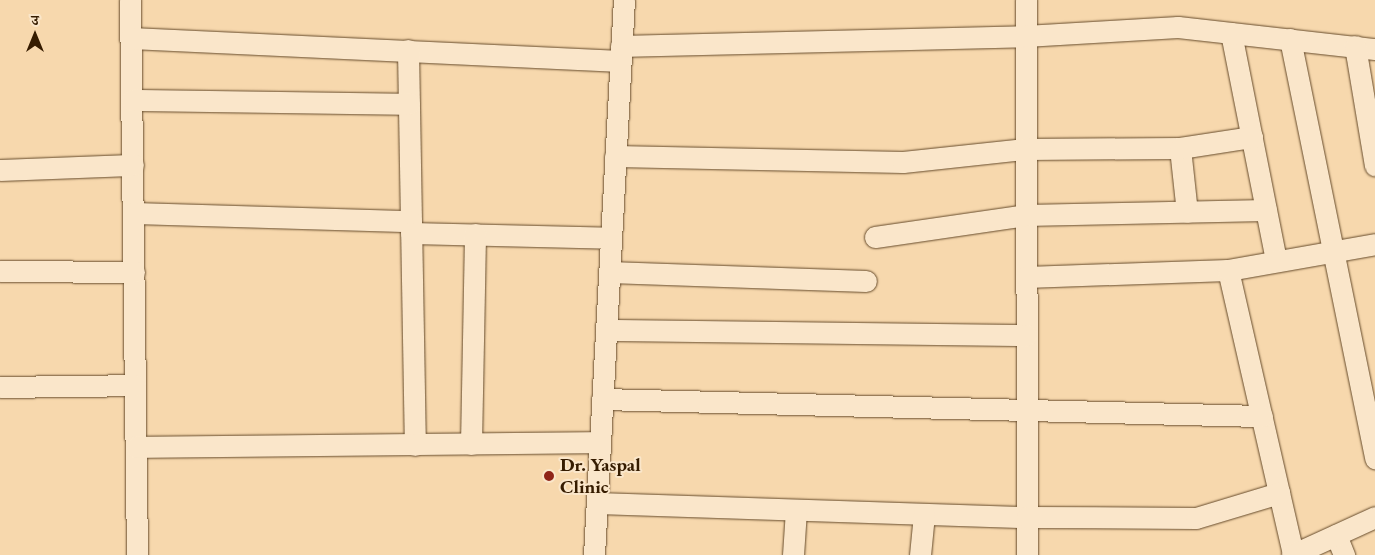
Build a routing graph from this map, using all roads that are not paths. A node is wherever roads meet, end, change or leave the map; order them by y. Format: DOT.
graph roads {
  1 [pos="130,0"];
  2 [pos="624,0"];
  3 [pos="1026,0"];
  4 [pos="1231,33"];
  5 [pos="1024,36"];
  6 [pos="131,38"];
  7 [pos="1290,40"];
  8 [pos="1365,47"];
  9 [pos="408,50"];
  10 [pos="620,54"];
  11 [pos="132,100"];
  12 [pos="409,104"];
  13 [pos="1252,137"];
  14 [pos="1180,148"];
  15 [pos="1025,149"];
  16 [pos="615,156"];
  17 [pos="133,165"];
  18 [pos="1375,166"];
  19 [pos="0,170"];
  20 [pos="1266,210"];
  21 [pos="1187,212"];
  22 [pos="134,213"];
  23 [pos="1025,215"];
  24 [pos="411,227"];
  25 [pos="475,234"];
  26 [pos="875,237"];
  27 [pos="610,238"];
  28 [pos="1375,244"];
  29 [pos="1333,252"];
  30 [pos="1276,261"];
  31 [pos="1228,270"];
  32 [pos="0,271"];
  33 [pos="134,272"];
  34 [pos="609,272"];
  35 [pos="1026,277"];
  36 [pos="866,282"];
  37 [pos="606,330"];
  38 [pos="1026,336"];
  39 [pos="136,385"];
  40 [pos="0,387"];
  41 [pos="602,399"];
  42 [pos="1026,411"];
  43 [pos="1262,416"];
  44 [pos="600,442"];
  45 [pos="415,444"];
  46 [pos="472,444"];
  47 [pos="136,448"];
  48 [pos="1375,458"];
  49 [pos="1279,493"];
  50 [pos="597,502"];
  51 [pos="796,510"];
  52 [pos="924,514"];
  53 [pos="1027,517"];
  54 [pos="1375,517"];
  55 [pos="1336,534"];
  56 [pos="137,555"];
  57 [pos="594,555"];
  58 [pos="793,555"];
  59 [pos="920,555"];
  60 [pos="1027,555"];
  61 [pos="1292,555"];
  62 [pos="1344,555"];
  1 -- 6 [label="street"];
  2 -- 10 [label="street"];
  3 -- 5 [label="street"];
  4 -- 5 [label="street"];
  4 -- 7 [label="street"];
  4 -- 13 [label="street"];
  5 -- 10 [label="street"];
  5 -- 15 [label="street"];
  6 -- 9 [label="street"];
  6 -- 11 [label="street"];
  7 -- 8 [label="street"];
  7 -- 29 [label="street"];
  8 -- 18 [label="street"];
  9 -- 10 [label="street"];
  9 -- 12 [label="street"];
  10 -- 16 [label="street"];
  11 -- 12 [label="street"];
  11 -- 17 [label="street"];
  12 -- 24 [label="street"];
  13 -- 14 [label="street"];
  13 -- 20 [label="street"];
  14 -- 15 [label="street"];
  14 -- 21 [label="street"];
  15 -- 16 [label="street"];
  15 -- 23 [label="street"];
  16 -- 27 [label="street"];
  17 -- 19 [label="street"];
  17 -- 22 [label="street"];
  20 -- 21 [label="street"];
  20 -- 30 [label="street"];
  21 -- 23 [label="street"];
  22 -- 24 [label="street"];
  22 -- 33 [label="street"];
  23 -- 26 [label="street"];
  23 -- 35 [label="street"];
  24 -- 25 [label="street"];
  24 -- 45 [label="street"];
  25 -- 27 [label="street"];
  25 -- 46 [label="street"];
  27 -- 34 [label="street"];
  28 -- 29 [label="street"];
  29 -- 30 [label="street"];
  29 -- 48 [label="street"];
  30 -- 31 [label="street"];
  31 -- 35 [label="street"];
  31 -- 43 [label="street"];
  32 -- 33 [label="street"];
  33 -- 39 [label="street"];
  34 -- 36 [label="street"];
  34 -- 37 [label="street"];
  35 -- 38 [label="street"];
  37 -- 38 [label="street"];
  37 -- 41 [label="street"];
  38 -- 42 [label="street"];
  39 -- 40 [label="street"];
  39 -- 47 [label="street"];
  41 -- 42 [label="street"];
  41 -- 44 [label="street"];
  42 -- 43 [label="street"];
  42 -- 53 [label="street"];
  43 -- 49 [label="street"];
  44 -- 46 [label="street"];
  44 -- 50 [label="street"];
  45 -- 46 [label="street"];
  45 -- 47 [label="street"];
  47 -- 56 [label="street"];
  49 -- 53 [label="street"];
  49 -- 61 [label="street"];
  50 -- 51 [label="street"];
  50 -- 57 [label="street"];
  51 -- 52 [label="street"];
  51 -- 58 [label="street"];
  52 -- 53 [label="street"];
  52 -- 59 [label="street"];
  53 -- 60 [label="street"];
  54 -- 55 [label="street"];
  55 -- 61 [label="street"];
  55 -- 62 [label="street"];
}
